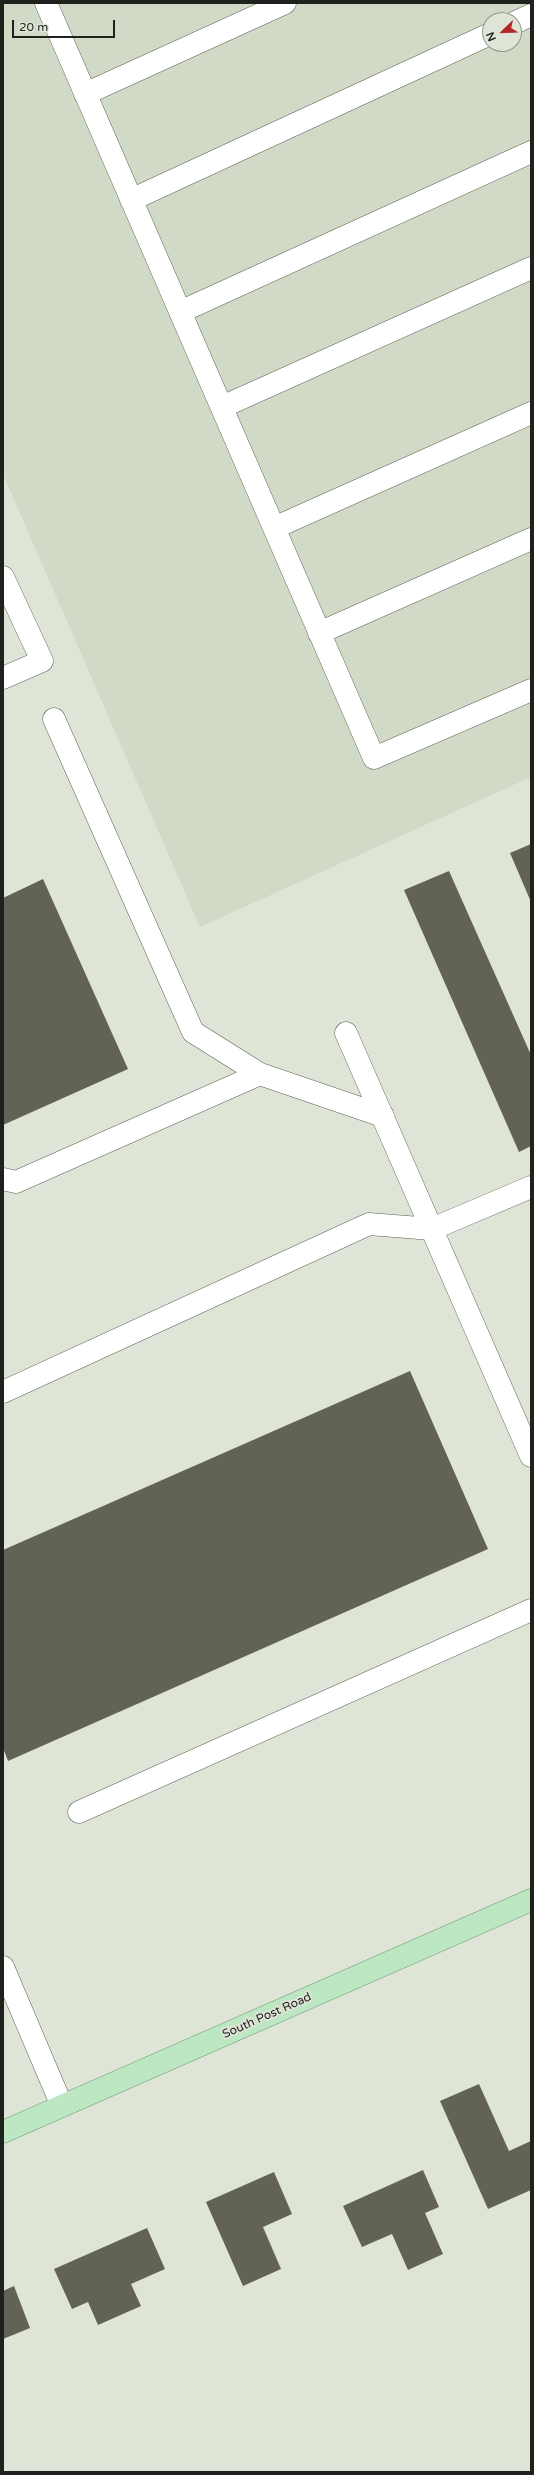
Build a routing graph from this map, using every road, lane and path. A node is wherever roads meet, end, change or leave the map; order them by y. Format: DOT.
graph roads {
  1 [pos="46,3"];
  2 [pos="285,3"];
  3 [pos="482,38"];
  4 [pos="85,94"];
  5 [pos="531,152"];
  6 [pos="131,200"];
  7 [pos="531,268"];
  8 [pos="180,312"];
  9 [pos="222,407"];
  10 [pos="531,413"];
  11 [pos="274,528"];
  12 [pos="531,539"];
  13 [pos="3,577"];
  14 [pos="319,633"];
  15 [pos="3,678"];
  16 [pos="531,690"];
  17 [pos="54,719"];
  18 [pos="346,1033"];
  19 [pos="260,1074"];
  20 [pos="383,1116"];
  21 [pos="3,1179"];
  22 [pos="531,1187"];
  23 [pos="432,1229"];
  24 [pos="3,1392"];
  25 [pos="523,1417"];
  26 [pos="531,1456"];
  27 [pos="531,1610"];
  28 [pos="79,1812"];
  29 [pos="531,1900"];
  30 [pos="3,1966"];
  31 [pos="62,2106"];
  32 [pos="3,2132"];
  1 -- 4 [label="lane"];
  2 -- 4 [label="lane"];
  3 -- 6 [label="lane"];
  4 -- 6 [label="lane"];
  5 -- 8 [label="lane"];
  6 -- 8 [label="lane"];
  7 -- 9 [label="lane"];
  8 -- 9 [label="lane"];
  9 -- 11 [label="lane"];
  10 -- 11 [label="lane"];
  11 -- 14 [label="lane"];
  12 -- 14 [label="lane"];
  13 -- 15 [label="lane"];
  14 -- 16 [label="lane"];
  17 -- 19 [label="lane"];
  18 -- 20 [label="lane"];
  19 -- 20 [label="lane"];
  19 -- 21 [label="lane"];
  20 -- 23 [label="lane"];
  22 -- 23 [label="lane"];
  23 -- 24 [label="lane"];
  23 -- 25 [label="lane"];
  25 -- 26 [label="lane"];
  27 -- 28 [label="lane"];
  29 -- 31 [label="main road, South Post Road"];
  30 -- 31 [label="lane"];
  31 -- 32 [label="main road, South Post Road"];
}
